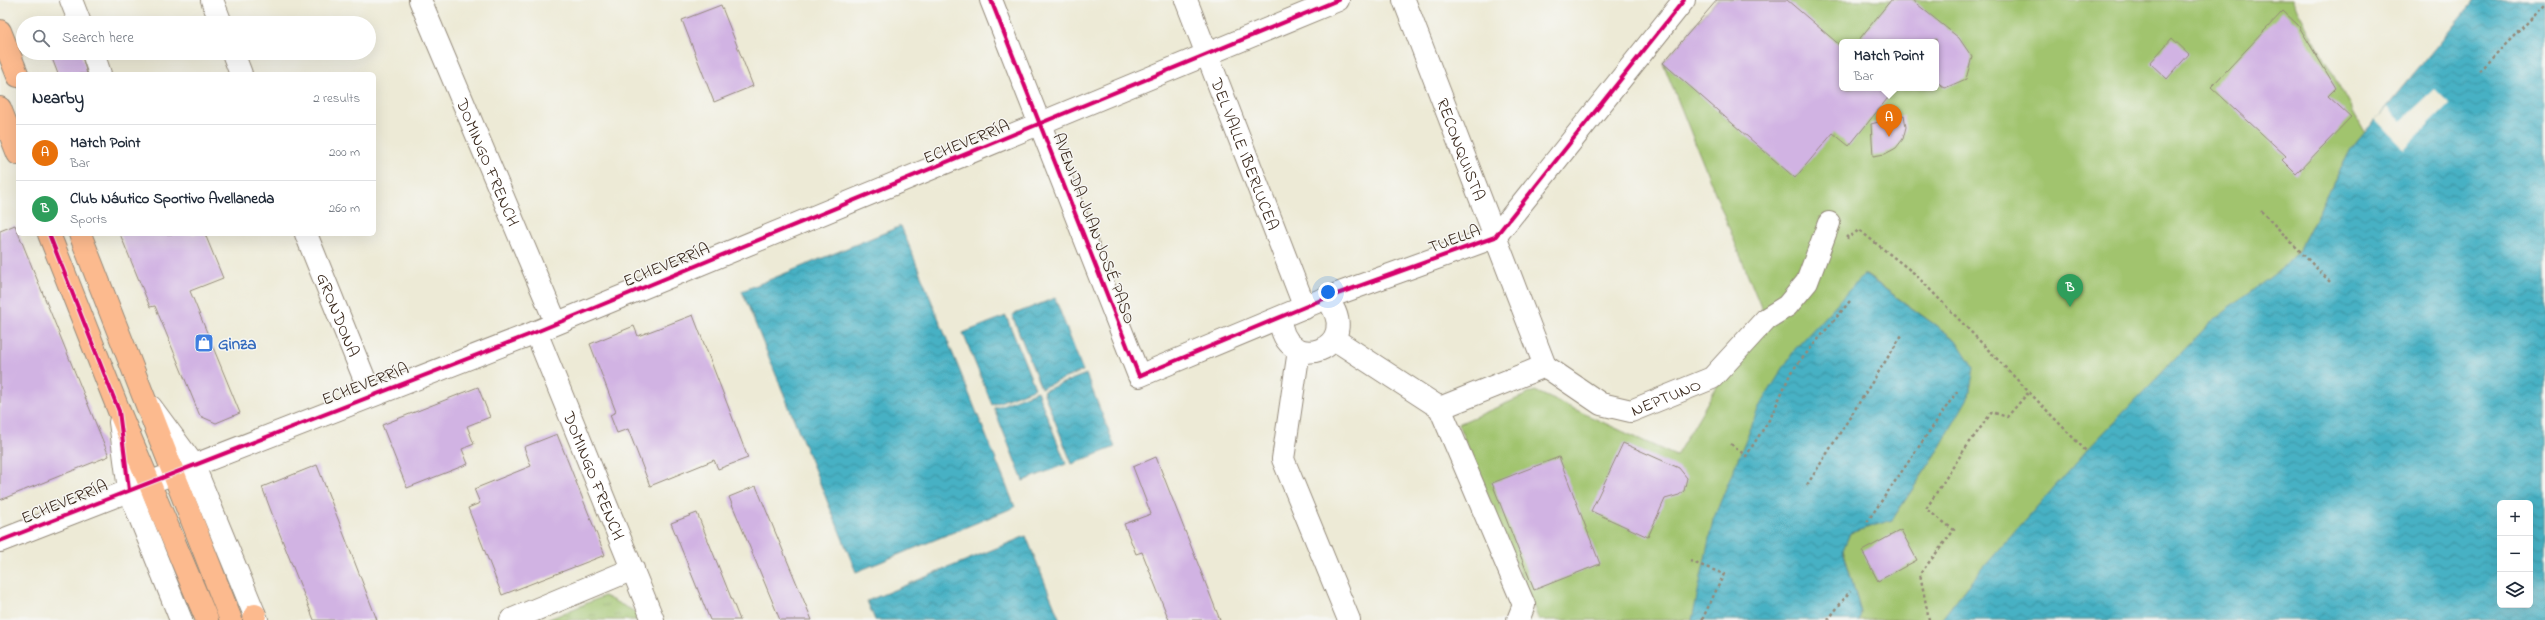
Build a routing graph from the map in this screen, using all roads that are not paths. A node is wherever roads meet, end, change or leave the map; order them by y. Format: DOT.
graph roads {
  1 [pos="71,0"];
  2 [pos="212,0"];
  3 [pos="420,0"];
  4 [pos="991,0"];
  5 [pos="1186,0"];
  6 [pos="1338,0"];
  7 [pos="1404,0"];
  8 [pos="1681,2"];
  9 [pos="77,16"];
  10 [pos="218,16"];
  11 [pos="0,31"];
  12 [pos="1207,55"];
  13 [pos="95,60"];
  14 [pos="236,60"];
  15 [pos="16,72"];
  16 [pos="99,72"];
  17 [pos="240,72"];
  18 [pos="0,108"];
  19 [pos="1041,124"];
  20 [pos="16,149"];
  21 [pos="1829,223"];
  22 [pos="51,236"];
  23 [pos="81,236"];
  24 [pos="307,236"];
  25 [pos="1495,237"];
  26 [pos="1326,298"];
  27 [pos="1305,308"];
  28 [pos="1280,318"];
  29 [pos="556,323"];
  30 [pos="536,332"];
  31 [pos="1334,339"];
  32 [pos="1299,350"];
  33 [pos="1545,366"];
  34 [pos="1139,376"];
  35 [pos="371,395"];
  36 [pos="146,400"];
  37 [pos="1440,408"];
  38 [pos="119,411"];
  39 [pos="193,464"];
  40 [pos="173,472"];
  41 [pos="150,481"];
  42 [pos="129,490"];
  43 [pos="0,540"];
  44 [pos="632,569"];
  45 [pos="1521,613"];
  46 [pos="256,618"];
  47 [pos="182,620"];
  48 [pos="207,620"];
  49 [pos="231,620"];
  50 [pos="511,620"];
  51 [pos="653,620"];
  52 [pos="1349,620"];
  1 -- 9 [label="street"];
  2 -- 10 [label="street"];
  3 -- 29 [label="street, DOMINGO FRENCH"];
  4 -- 19 [label="street, AVENIDA JUAN JOSÉ PASO"];
  5 -- 12 [label="street, DEL VALLE IBERLUCEA"];
  6 -- 12 [label="street, ECHEVERRÍA"];
  7 -- 25 [label="street, RECONQUISTA"];
  8 -- 25 [label="street, TUELLA"];
  11 -- 15 [label="main road"];
  12 -- 19 [label="street, ECHEVERRÍA"];
  12 -- 27 [label="street, DEL VALLE IBERLUCEA"];
  13 -- 16 [label="street"];
  14 -- 17 [label="street"];
  18 -- 20 [label="main road"];
  19 -- 29 [label="street, ECHEVERRÍA"];
  19 -- 34 [label="street, AVENIDA JUAN JOSÉ PASO"];
  21 -- 33 [label="street, NEPTUNO"];
  22 -- 38 [label="main road"];
  23 -- 36 [label="main road"];
  24 -- 35 [label="street, GRONDONA"];
  25 -- 26 [label="street, TUELLA"];
  25 -- 33 [label="street, RECONQUISTA"];
  26 -- 27 [label="street, TUELLA"];
  26 -- 31 [label="street"];
  27 -- 28 [label="street, TUELLA"];
  28 -- 32 [label="street"];
  28 -- 34 [label="street, TUELLA"];
  29 -- 30 [label="street, ECHEVERRÍA"];
  30 -- 35 [label="street, ECHEVERRÍA"];
  30 -- 44 [label="street, DOMINGO FRENCH"];
  31 -- 32 [label="street"];
  31 -- 37 [label="street"];
  32 -- 52 [label="street"];
  33 -- 37 [label="street"];
  35 -- 39 [label="street, ECHEVERRÍA"];
  36 -- 39 [label="street"];
  36 -- 40 [label="main road"];
  37 -- 45 [label="street"];
  38 -- 41 [label="main road"];
  38 -- 42 [label="street"];
  39 -- 40 [label="street, ECHEVERRÍA"];
  39 -- 46 [label="street"];
  40 -- 41 [label="street, ECHEVERRÍA"];
  40 -- 49 [label="main road"];
  41 -- 42 [label="street, ECHEVERRÍA"];
  41 -- 48 [label="main road"];
  42 -- 43 [label="street, ECHEVERRÍA"];
  42 -- 47 [label="street"];
  44 -- 50 [label="street"];
  44 -- 51 [label="street, DOMINGO FRENCH"];
}
